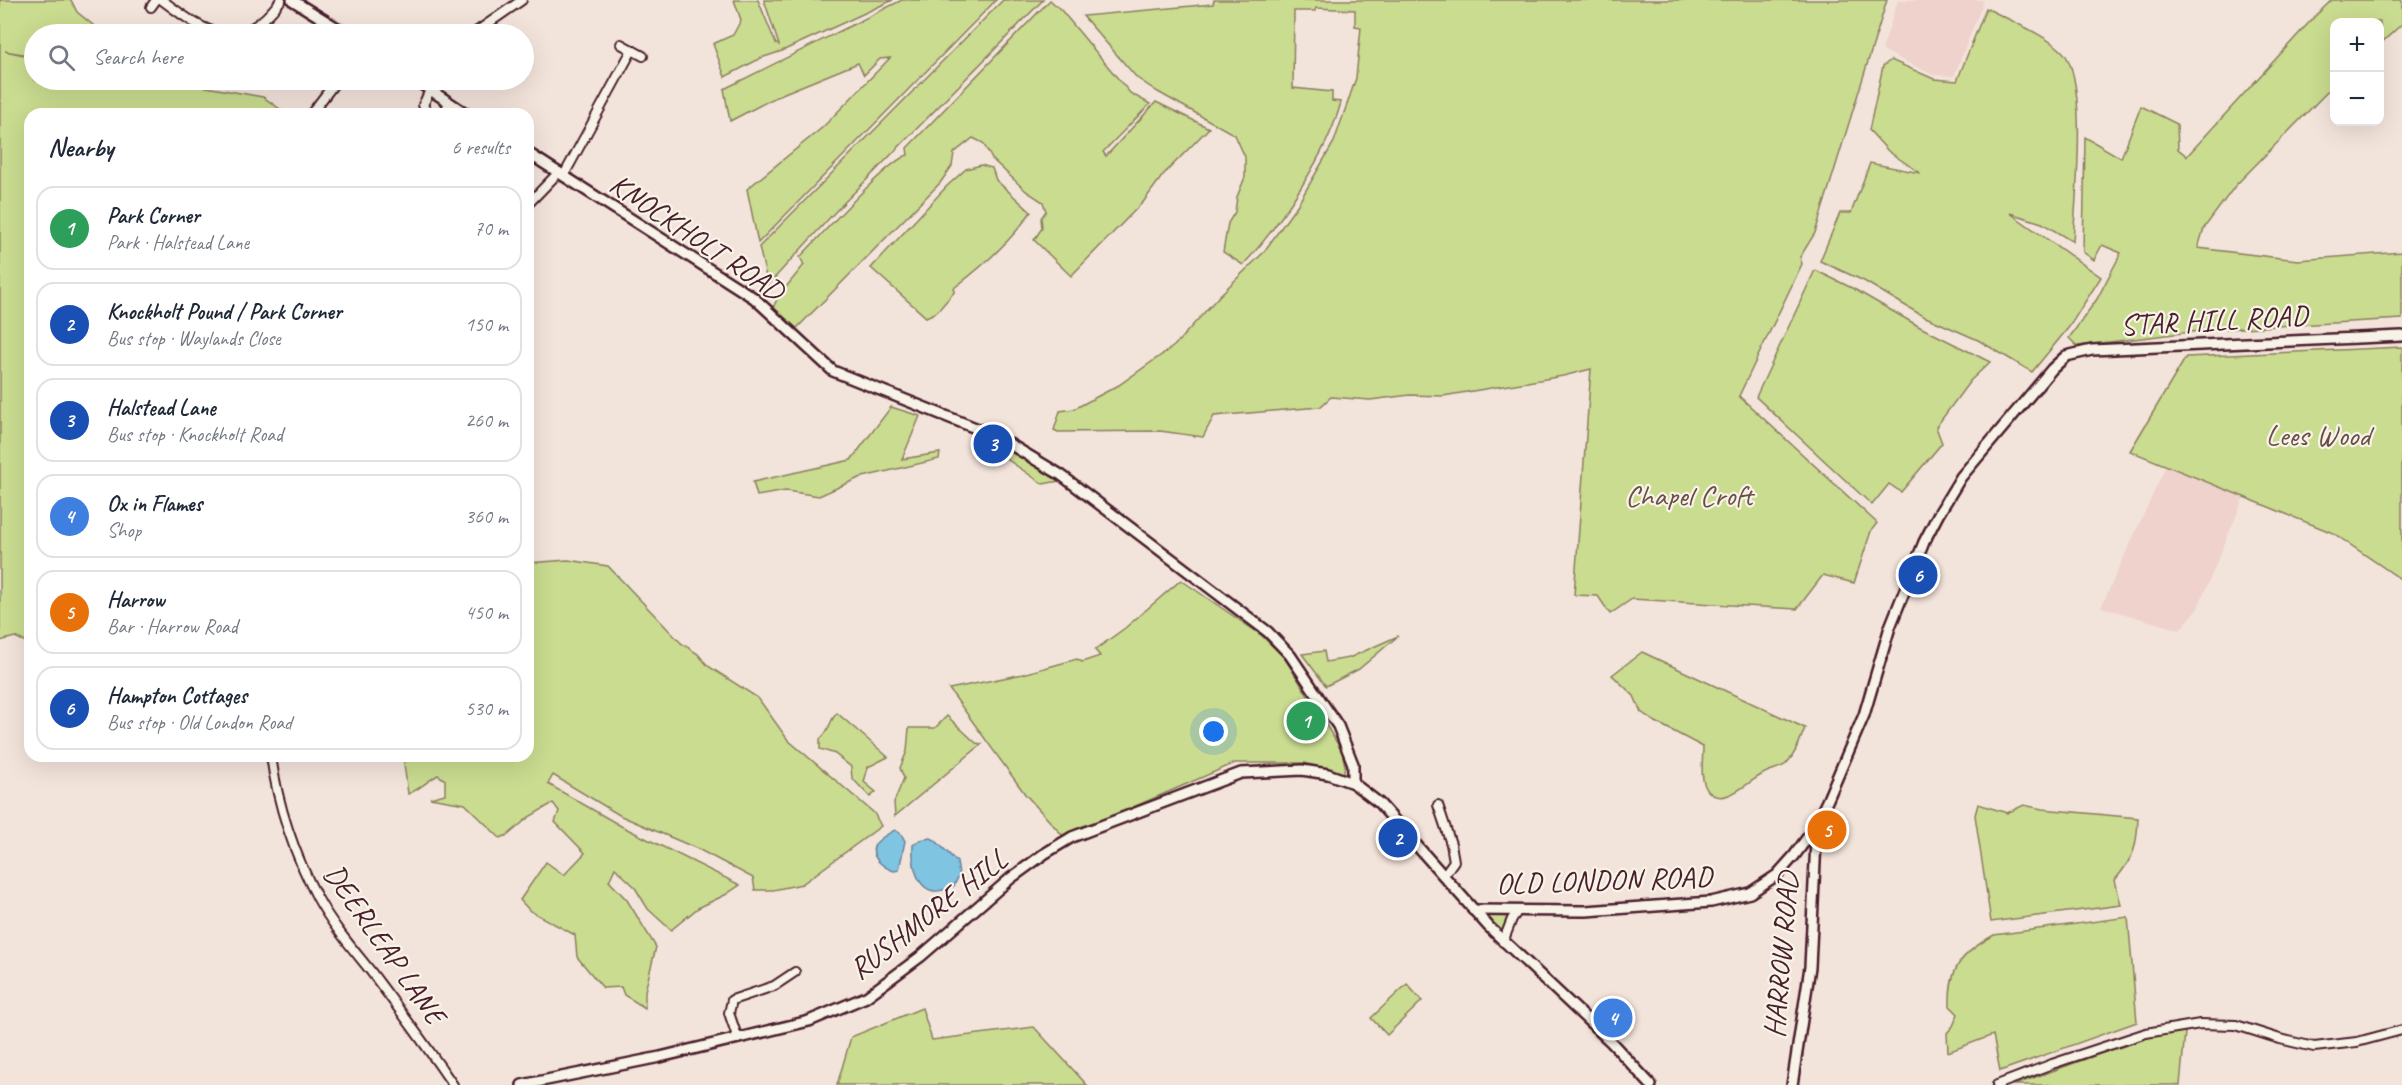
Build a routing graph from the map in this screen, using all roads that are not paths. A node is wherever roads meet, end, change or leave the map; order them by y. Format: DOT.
graph roads {
  1 [pos="162,0"];
  2 [pos="281,0"];
  3 [pos="292,0"];
  4 [pos="522,0"];
  5 [pos="193,24"];
  6 [pos="257,24"];
  7 [pos="330,24"];
  8 [pos="487,24"];
  9 [pos="621,44"];
  10 [pos="632,50"];
  11 [pos="643,56"];
  12 [pos="329,90"];
  13 [pos="423,90"];
  14 [pos="432,90"];
  15 [pos="450,103"];
  16 [pos="316,108"];
  17 [pos="425,108"];
  18 [pos="446,108"];
  19 [pos="458,108"];
  20 [pos="534,157"];
  21 [pos="561,174"];
  22 [pos="534,199"];
  23 [pos="2402,336"];
  24 [pos="2040,383"];
  25 [pos="272,762"];
  26 [pos="1353,783"];
  27 [pos="1438,805"];
  28 [pos="1813,830"];
  29 [pos="1794,856"];
  30 [pos="1814,862"];
  31 [pos="1443,875"];
  32 [pos="1473,910"];
  33 [pos="1517,912"];
  34 [pos="1503,942"];
  35 [pos="795,972"];
  36 [pos="2402,1030"];
  37 [pos="738,1038"];
  38 [pos="453,1085"];
  39 [pos="522,1085"];
  40 [pos="1651,1085"];
  41 [pos="1792,1085"];
  42 [pos="1997,1085"];
  1 -- 5 [label="street"];
  2 -- 6 [label="street"];
  3 -- 7 [label="street"];
  4 -- 8 [label="street"];
  9 -- 10 [label="street"];
  10 -- 11 [label="street"];
  10 -- 21 [label="street"];
  12 -- 16 [label="street"];
  13 -- 17 [label="street"];
  14 -- 15 [label="street"];
  15 -- 18 [label="street"];
  15 -- 19 [label="street"];
  20 -- 21 [label="street, KNOCKHOLT ROAD"];
  21 -- 22 [label="street"];
  21 -- 26 [label="street, KNOCKHOLT ROAD"];
  23 -- 24 [label="street, STAR HILL ROAD"];
  24 -- 28 [label="street, OLD LONDON ROAD"];
  25 -- 38 [label="street, DEERLEAP LANE"];
  26 -- 31 [label="street, RUSHMORE HILL"];
  26 -- 37 [label="street, RUSHMORE HILL"];
  27 -- 31 [label="street"];
  28 -- 29 [label="street, OLD LONDON ROAD"];
  28 -- 30 [label="street, HARROW ROAD"];
  29 -- 30 [label="street"];
  29 -- 33 [label="street, OLD LONDON ROAD"];
  30 -- 41 [label="street, HARROW ROAD"];
  31 -- 32 [label="street, RUSHMORE HILL"];
  32 -- 33 [label="street, OLD LONDON ROAD"];
  32 -- 34 [label="street, RUSHMORE HILL"];
  33 -- 34 [label="street"];
  34 -- 40 [label="street, RUSHMORE HILL"];
  35 -- 37 [label="street"];
  36 -- 42 [label="street"];
  37 -- 39 [label="street, RUSHMORE HILL"];
}
